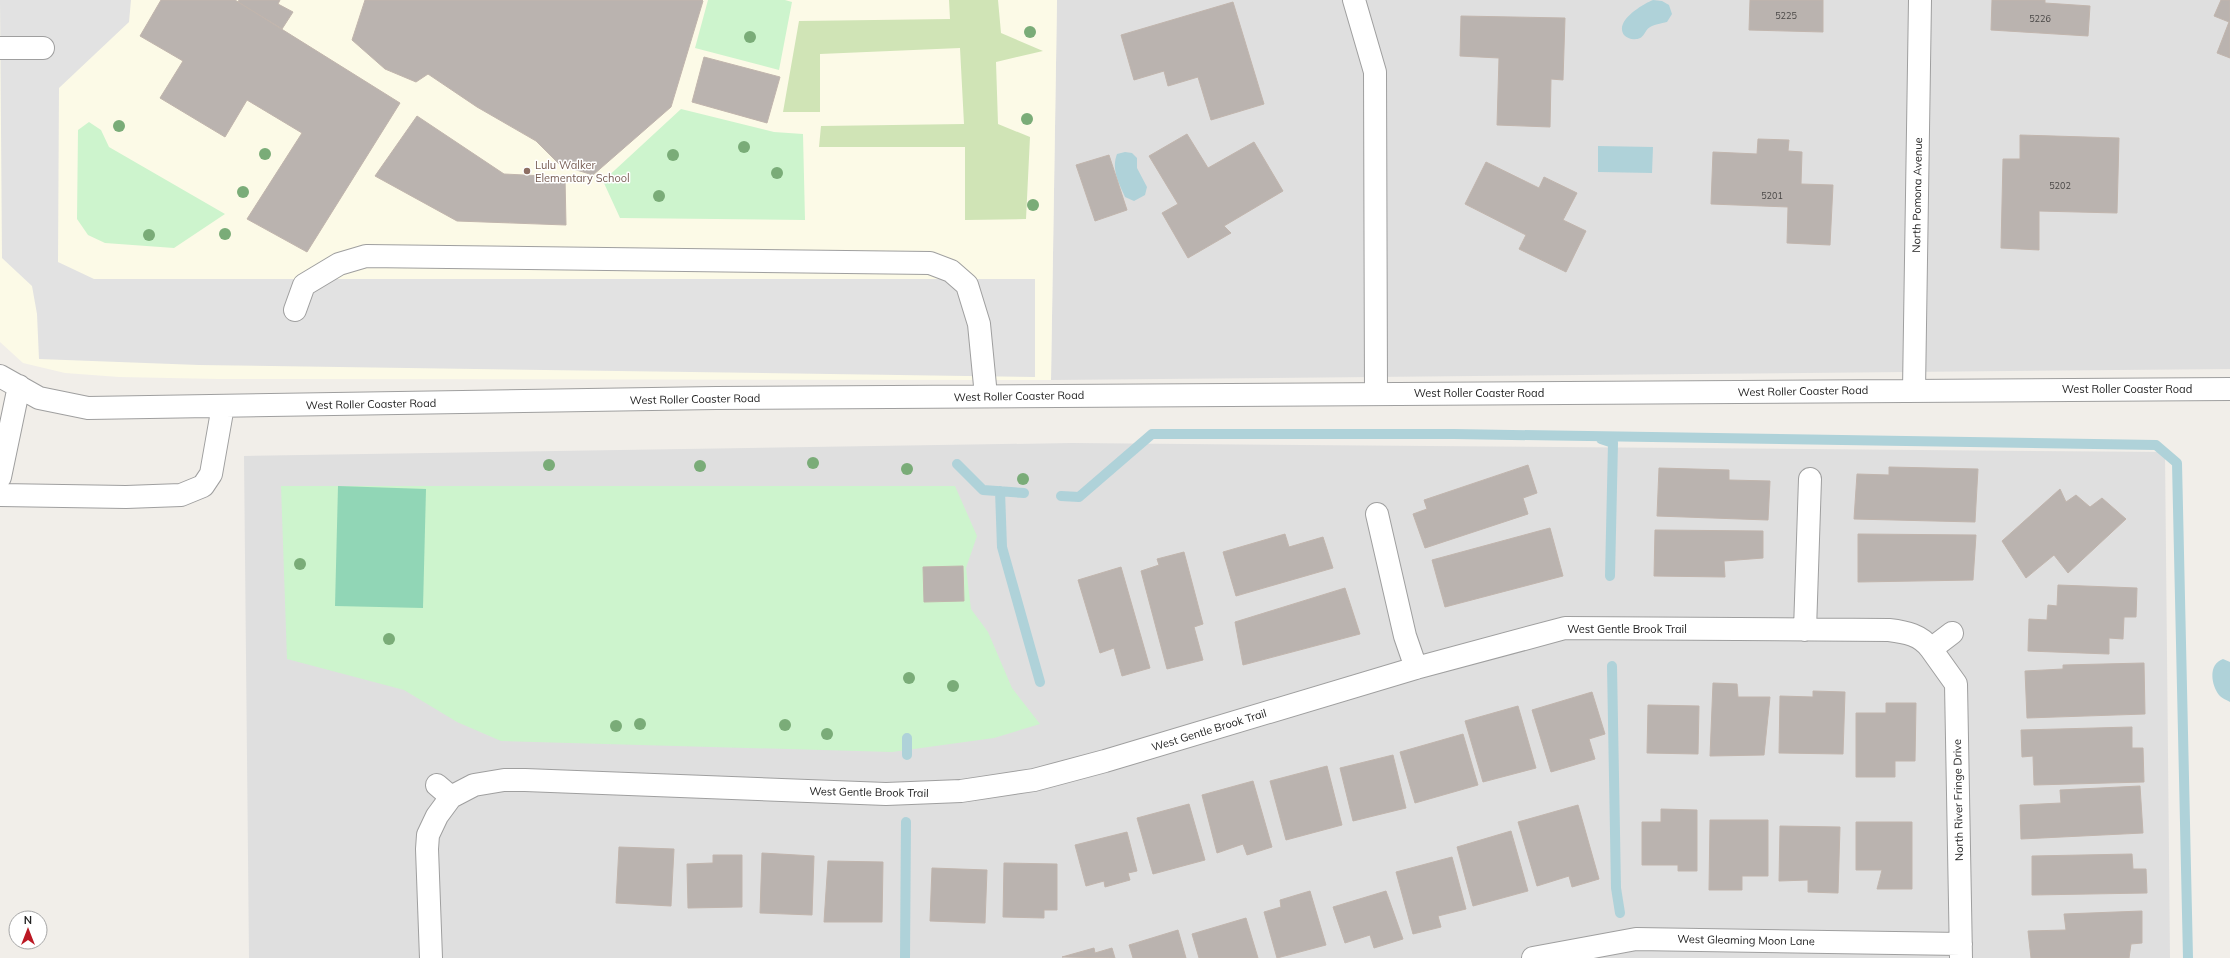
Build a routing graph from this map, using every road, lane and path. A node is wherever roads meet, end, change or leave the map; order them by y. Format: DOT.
graph roads {
  1 [pos="1354,0"];
  2 [pos="1920,0"];
  3 [pos="0,48"];
  4 [pos="43,48"];
  5 [pos="295,310"];
  6 [pos="0,376"];
  7 [pos="18,386"];
  8 [pos="2230,389"];
  9 [pos="1914,390"];
  10 [pos="1376,394"];
  11 [pos="986,396"];
  12 [pos="223,406"];
  13 [pos="0,477"];
  14 [pos="1810,479"];
  15 [pos="0,495"];
  16 [pos="1376,514"];
  17 [pos="1805,630"];
  18 [pos="1952,633"];
  19 [pos="1931,650"];
  20 [pos="1416,668"];
  21 [pos="1961,951"];
  22 [pos="431,958"];
  23 [pos="1533,958"];
  1 -- 10 [label="street"];
  2 -- 9 [label="street, North Pomona Avenue"];
  3 -- 4 [label="street"];
  5 -- 11 [label="street"];
  6 -- 7 [label="street, West Roller Coaster Road"];
  7 -- 12 [label="street, West Roller Coaster Road"];
  7 -- 13 [label="street"];
  8 -- 9 [label="street, West Roller Coaster Road"];
  9 -- 10 [label="street, West Roller Coaster Road"];
  10 -- 11 [label="street, West Roller Coaster Road"];
  11 -- 12 [label="street, West Roller Coaster Road"];
  12 -- 15 [label="street"];
  14 -- 17 [label="street"];
  16 -- 20 [label="street"];
  17 -- 19 [label="street, West Gentle Brook Trail"];
  17 -- 20 [label="street, West Gentle Brook Trail"];
  18 -- 19 [label="street"];
  19 -- 21 [label="street, North River Fringe Drive"];
  20 -- 22 [label="street, West Gentle Brook Trail"];
  21 -- 23 [label="street, West Gleaming Moon Lane"];
}
